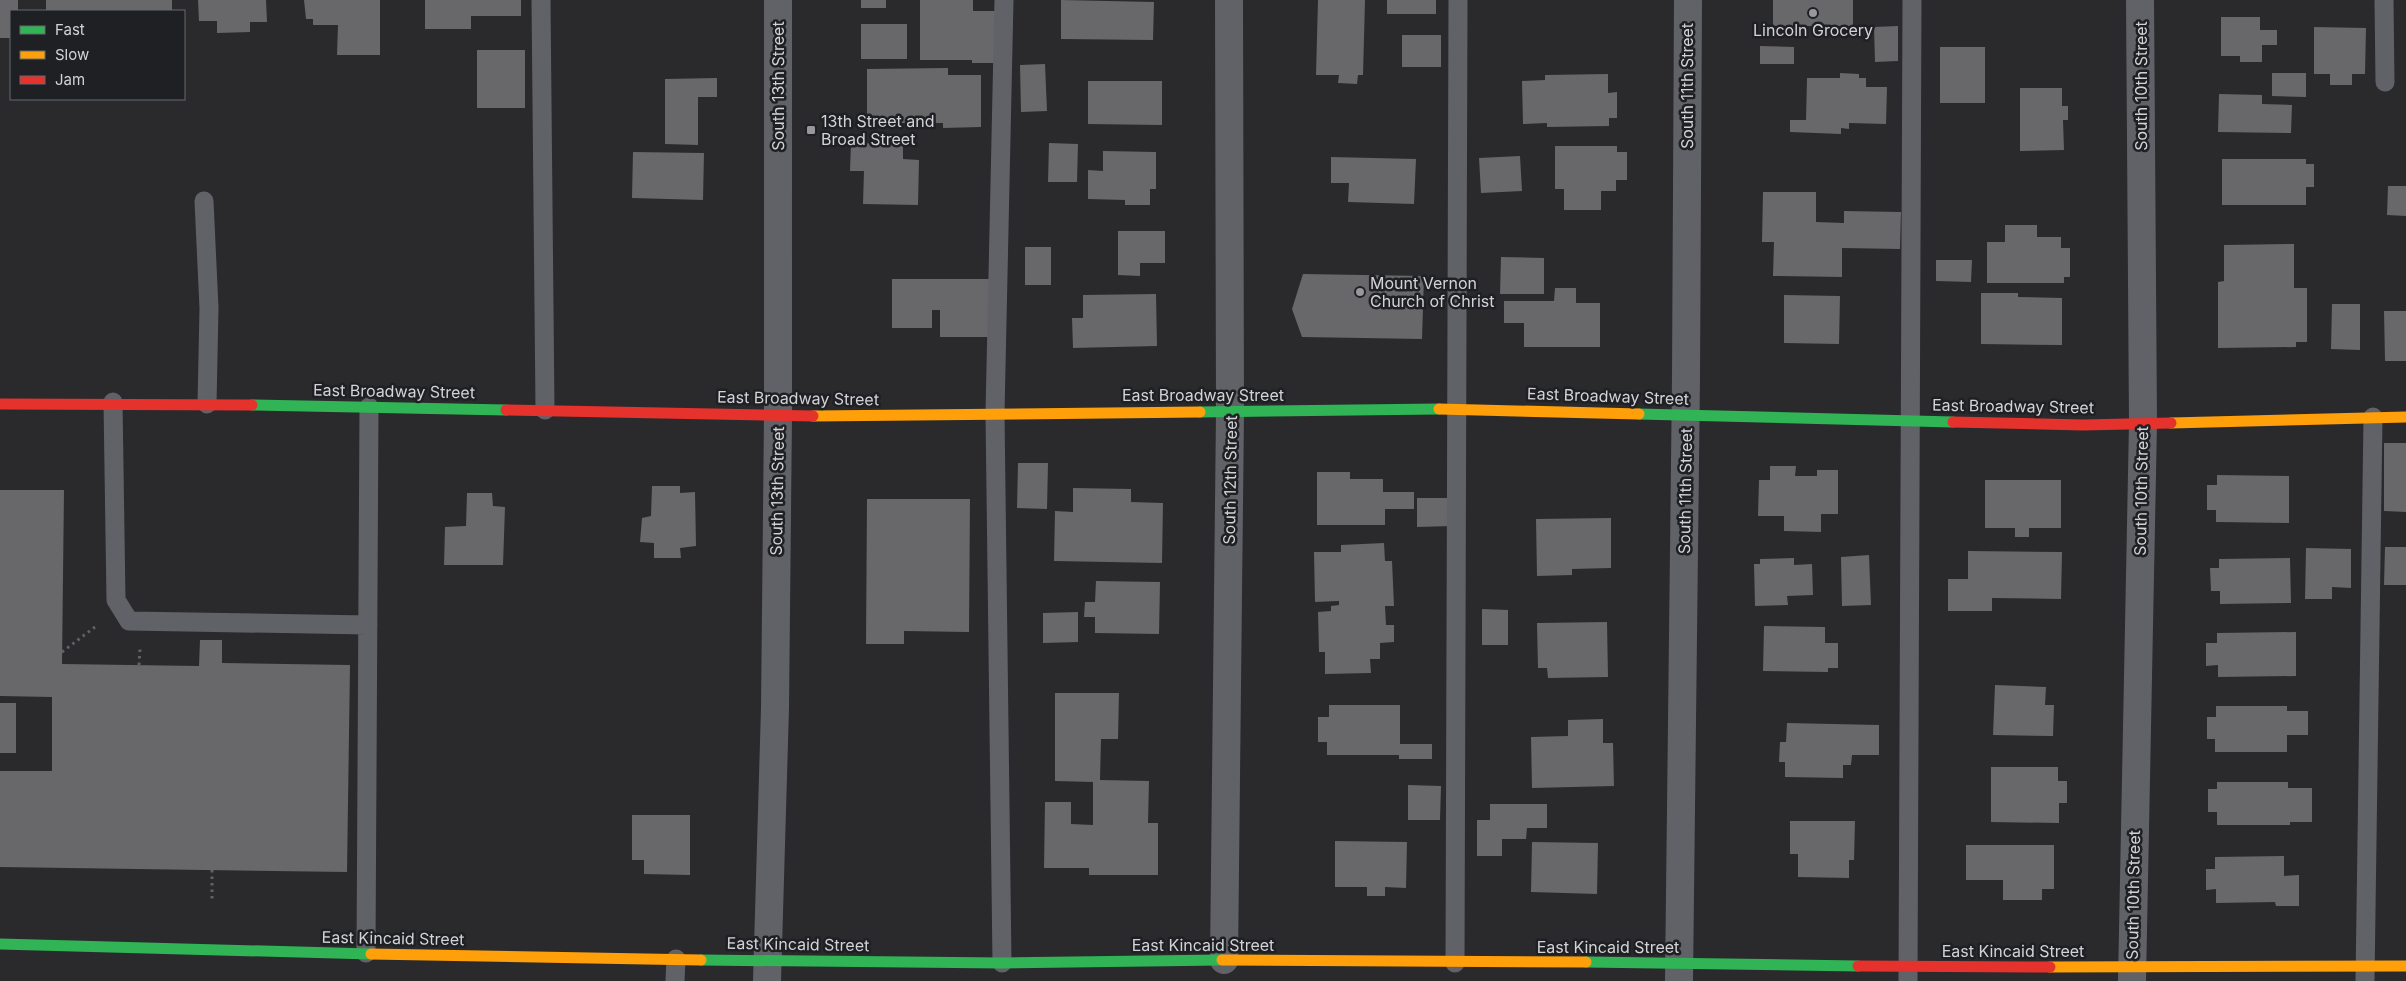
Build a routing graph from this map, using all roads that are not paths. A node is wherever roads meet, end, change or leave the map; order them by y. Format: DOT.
graph roads {
  1 [pos="541,0"];
  2 [pos="778,0"];
  3 [pos="1004,0"];
  4 [pos="1229,0"];
  5 [pos="1458,0"];
  6 [pos="1688,0"];
  7 [pos="1912,0"];
  8 [pos="2140,0"];
  9 [pos="2384,0"];
  10 [pos="2385,82"];
  11 [pos="204,201"];
  12 [pos="113,402"];
  13 [pos="0,404"];
  14 [pos="207,404"];
  15 [pos="369,407"];
  16 [pos="1457,408"];
  17 [pos="546,410"];
  18 [pos="1230,412"];
  19 [pos="995,413"];
  20 [pos="778,414"];
  21 [pos="1686,414"];
  22 [pos="2373,417"];
  23 [pos="2406,417"];
  24 [pos="1910,420"];
  25 [pos="2143,423"];
  26 [pos="368,624"];
  27 [pos="0,944"];
  28 [pos="366,953"];
  29 [pos="676,958"];
  30 [pos="1224,960"];
  31 [pos="975,962"];
  32 [pos="1002,963"];
  33 [pos="1455,963"];
  34 [pos="2406,966"];
  35 [pos="767,971"];
  36 [pos="1679,972"];
  37 [pos="1908,974"];
  38 [pos="2132,974"];
  39 [pos="2365,974"];
  40 [pos="675,981"];
  41 [pos="975,981"];
  1 -- 17 [label="lane"];
  2 -- 20 [label="street, South 13th Street"];
  3 -- 19 [label="lane"];
  4 -- 18 [label="street, South 12th Street"];
  5 -- 16 [label="lane"];
  6 -- 21 [label="street, South 11th Street"];
  7 -- 24 [label="lane"];
  8 -- 25 [label="street, South 10th Street"];
  9 -- 10 [label="lane"];
  11 -- 14 [label="lane"];
  12 -- 13 [label="street, East Broadway Street"];
  12 -- 14 [label="street, East Broadway Street"];
  12 -- 26 [label="lane"];
  14 -- 15 [label="street, East Broadway Street"];
  15 -- 17 [label="street, East Broadway Street"];
  15 -- 26 [label="lane"];
  16 -- 18 [label="street, East Broadway Street"];
  16 -- 21 [label="street, East Broadway Street"];
  16 -- 33 [label="lane"];
  17 -- 20 [label="street, East Broadway Street"];
  18 -- 19 [label="street, East Broadway Street"];
  18 -- 30 [label="street, South 12th Street"];
  19 -- 20 [label="street, East Broadway Street"];
  19 -- 32 [label="lane"];
  20 -- 35 [label="street, South 13th Street"];
  21 -- 24 [label="street, East Broadway Street"];
  21 -- 36 [label="street, South 11th Street"];
  22 -- 23 [label="street, East Broadway Street"];
  22 -- 25 [label="street, East Broadway Street"];
  22 -- 39 [label="lane"];
  24 -- 25 [label="street, East Broadway Street"];
  24 -- 37 [label="lane"];
  25 -- 38 [label="street, South 10th Street"];
  26 -- 28 [label="lane"];
  27 -- 28 [label="street, East Kincaid Street"];
  28 -- 29 [label="street, East Kincaid Street"];
  29 -- 35 [label="street, East Kincaid Street"];
  29 -- 40 [label="lane"];
  30 -- 32 [label="street, East Kincaid Street"];
  30 -- 33 [label="street, East Kincaid Street"];
  31 -- 32 [label="street, East Kincaid Street"];
  31 -- 35 [label="street, East Kincaid Street"];
  31 -- 41 [label="lane"];
  33 -- 36 [label="street, East Kincaid Street"];
  34 -- 39 [label="street, East Kincaid Street"];
  36 -- 37 [label="street, East Kincaid Street"];
  37 -- 38 [label="street, East Kincaid Street"];
  38 -- 39 [label="street, East Kincaid Street"];
}
